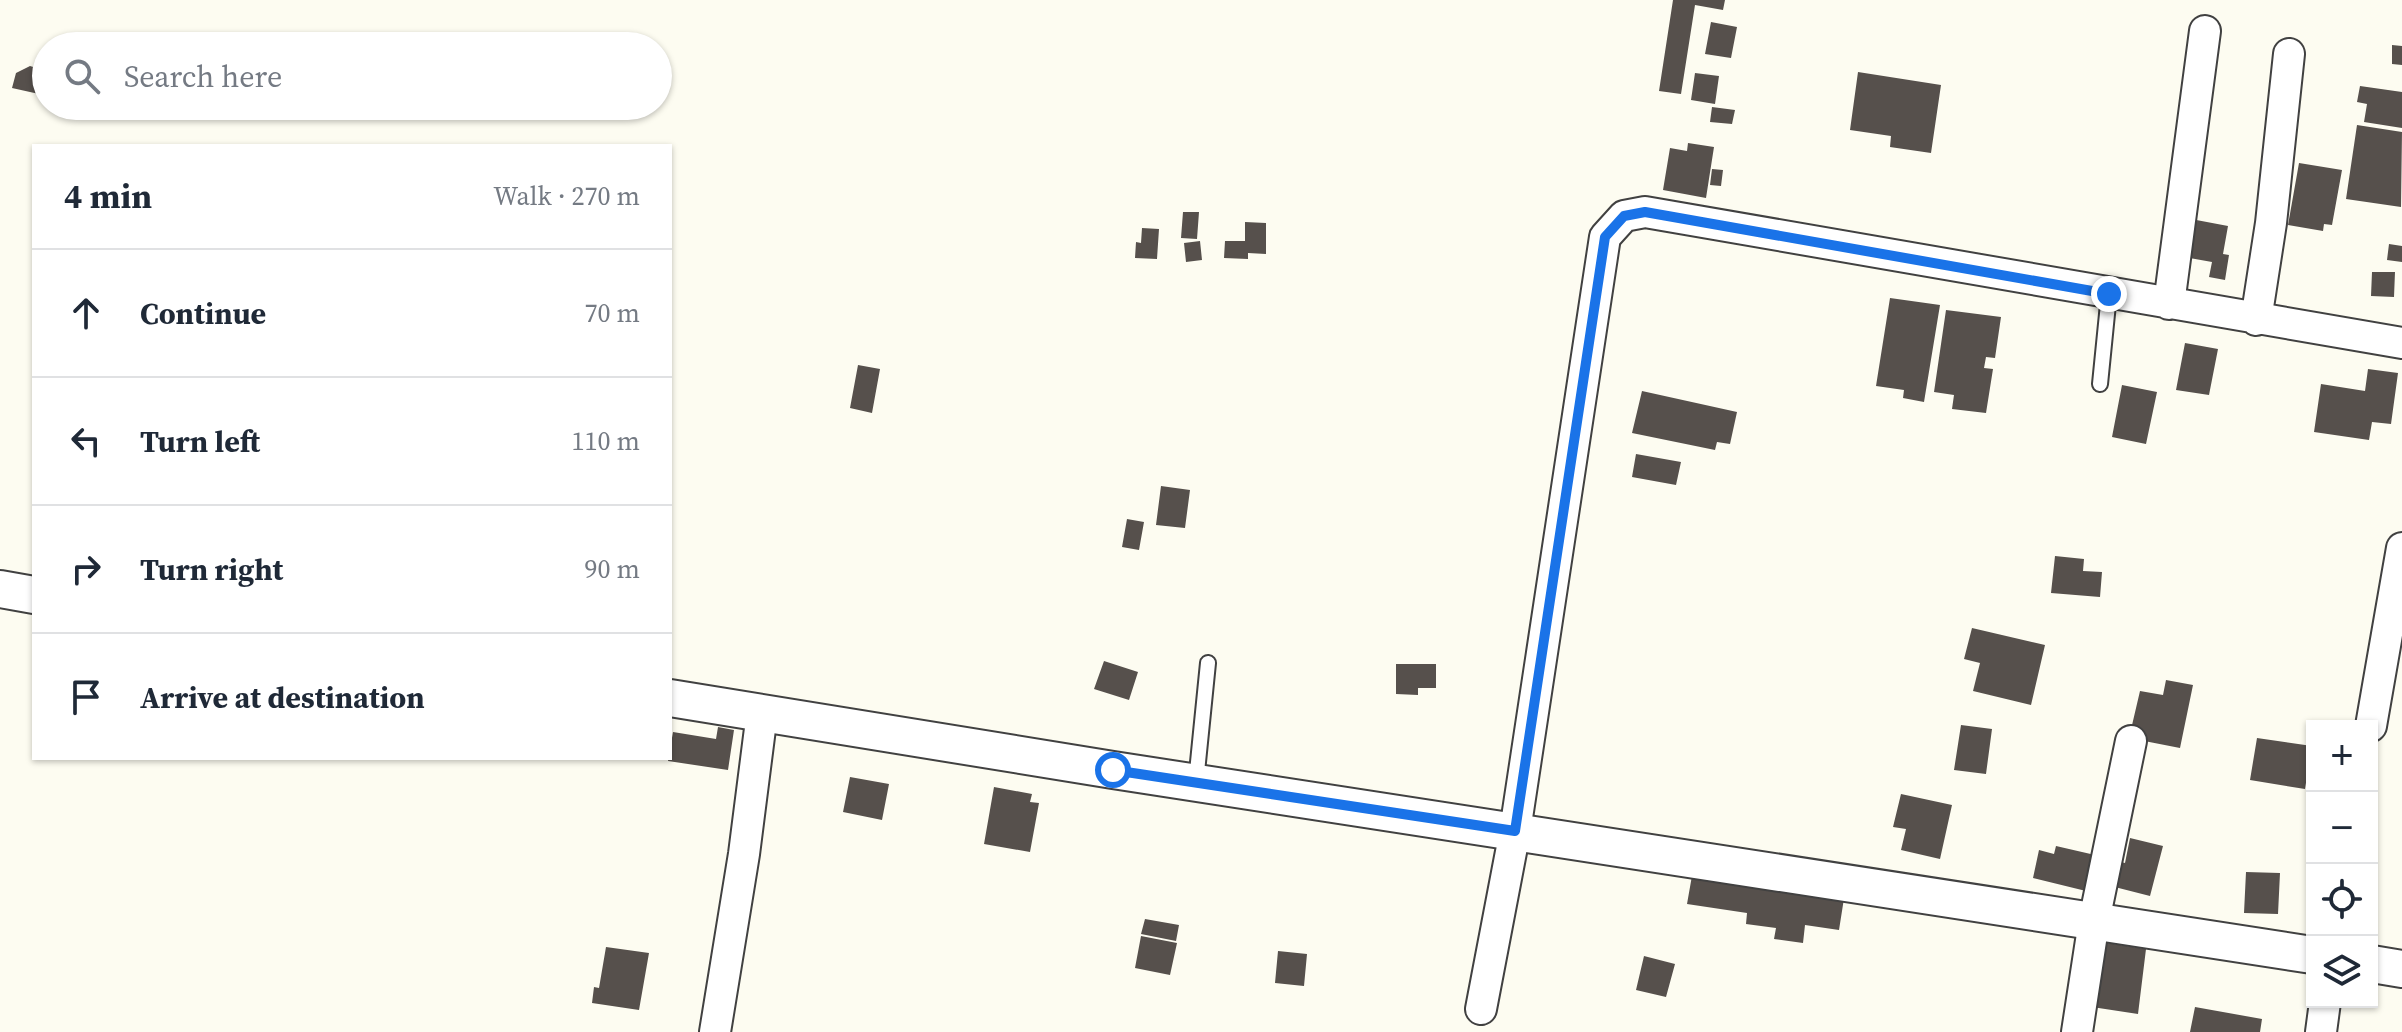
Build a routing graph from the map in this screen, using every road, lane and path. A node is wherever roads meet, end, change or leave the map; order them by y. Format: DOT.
graph roads {
  1 [pos="2205,31"];
  2 [pos="2289,54"];
  3 [pos="2109,294"];
  4 [pos="2169,304"];
  5 [pos="2256,320"];
  6 [pos="2402,343"];
  7 [pos="2100,384"];
  8 [pos="2402,548"];
  9 [pos="0,589"];
  10 [pos="32,595"];
  11 [pos="1208,663"];
  12 [pos="672,698"];
  13 [pos="762,713"];
  14 [pos="2372,720"];
  15 [pos="2131,741"];
  16 [pos="1196,783"];
  17 [pos="1515,831"];
  18 [pos="2094,921"];
  19 [pos="2306,954"];
  20 [pos="2378,965"];
  21 [pos="2402,969"];
  22 [pos="2324,1008"];
  23 [pos="1481,1009"];
  24 [pos="715,1032"];
  25 [pos="2077,1032"];
  26 [pos="2321,1032"];
  1 -- 4 [label="street"];
  2 -- 5 [label="street"];
  3 -- 4 [label="street"];
  3 -- 7 [label="lane"];
  3 -- 17 [label="street"];
  4 -- 5 [label="street"];
  5 -- 6 [label="street"];
  8 -- 14 [label="street"];
  9 -- 10 [label="street"];
  11 -- 16 [label="lane"];
  12 -- 13 [label="street"];
  13 -- 16 [label="street"];
  13 -- 24 [label="street"];
  15 -- 18 [label="street"];
  16 -- 17 [label="street"];
  17 -- 18 [label="street"];
  17 -- 23 [label="street"];
  18 -- 19 [label="street"];
  18 -- 25 [label="street"];
  20 -- 21 [label="street"];
  22 -- 26 [label="street"];
}
